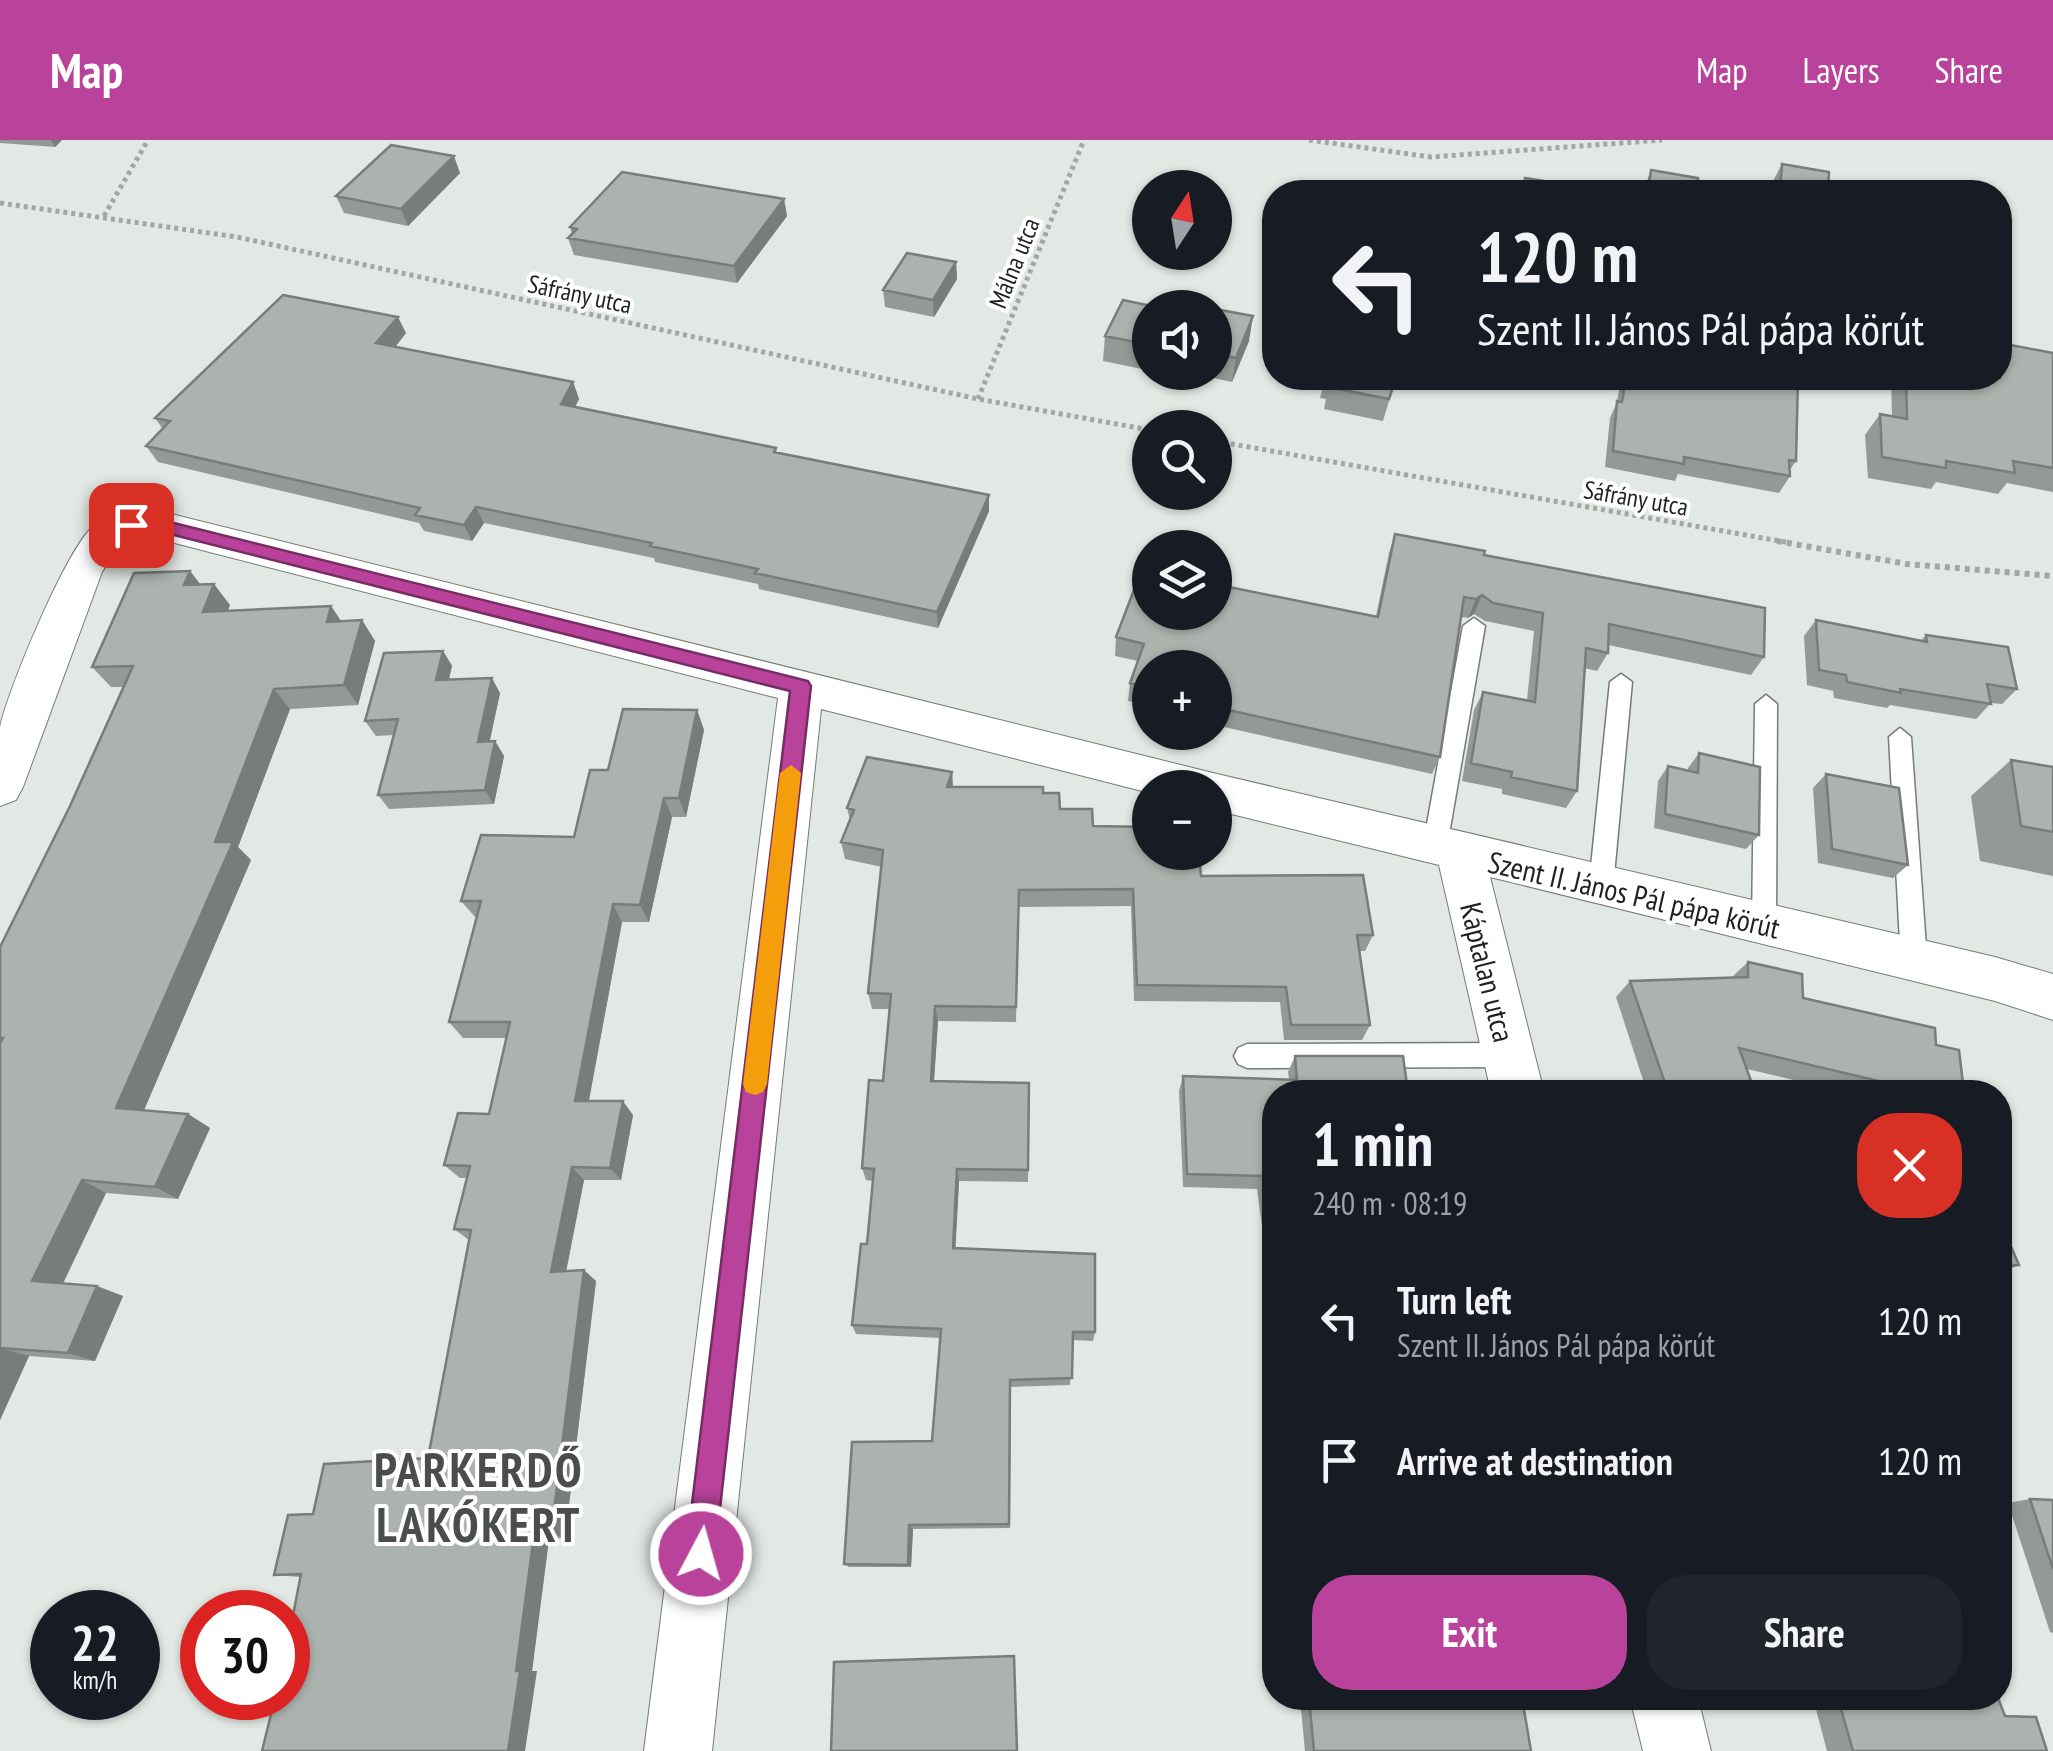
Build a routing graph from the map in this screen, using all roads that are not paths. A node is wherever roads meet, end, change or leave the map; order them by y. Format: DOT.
graph roads {
  1 [pos="1474,626"];
  2 [pos="1621,682"];
  3 [pos="801,686"];
  4 [pos="1766,704"];
  5 [pos="1900,737"];
  6 [pos="1132,770"];
  7 [pos="0,787"];
  8 [pos="1232,795"];
  9 [pos="1447,850"];
  10 [pos="1602,886"];
  11 [pos="1764,925"];
  12 [pos="1914,960"];
  13 [pos="2053,997"];
  14 [pos="1247,1056"];
  15 [pos="1513,1074"];
  16 [pos="1667,1710"];
  17 [pos="678,1751"];
  18 [pos="1676,1751"];
  1 -- 9 [label="lane"];
  2 -- 10 [label="lane"];
  3 -- 6 [label="street"];
  3 -- 7 [label="street"];
  3 -- 17 [label="street"];
  4 -- 11 [label="lane"];
  5 -- 12 [label="lane"];
  8 -- 9 [label="street, Szent II. János Pál pápa körút"];
  9 -- 10 [label="street, Szent II. János Pál pápa körút"];
  9 -- 15 [label="street, Káptalan utca"];
  10 -- 11 [label="street, Szent II. János Pál pápa körút"];
  11 -- 12 [label="street, Szent II. János Pál pápa körút"];
  12 -- 13 [label="street, Szent II. János Pál pápa körút"];
  14 -- 15 [label="lane"];
  16 -- 18 [label="street"];
}
